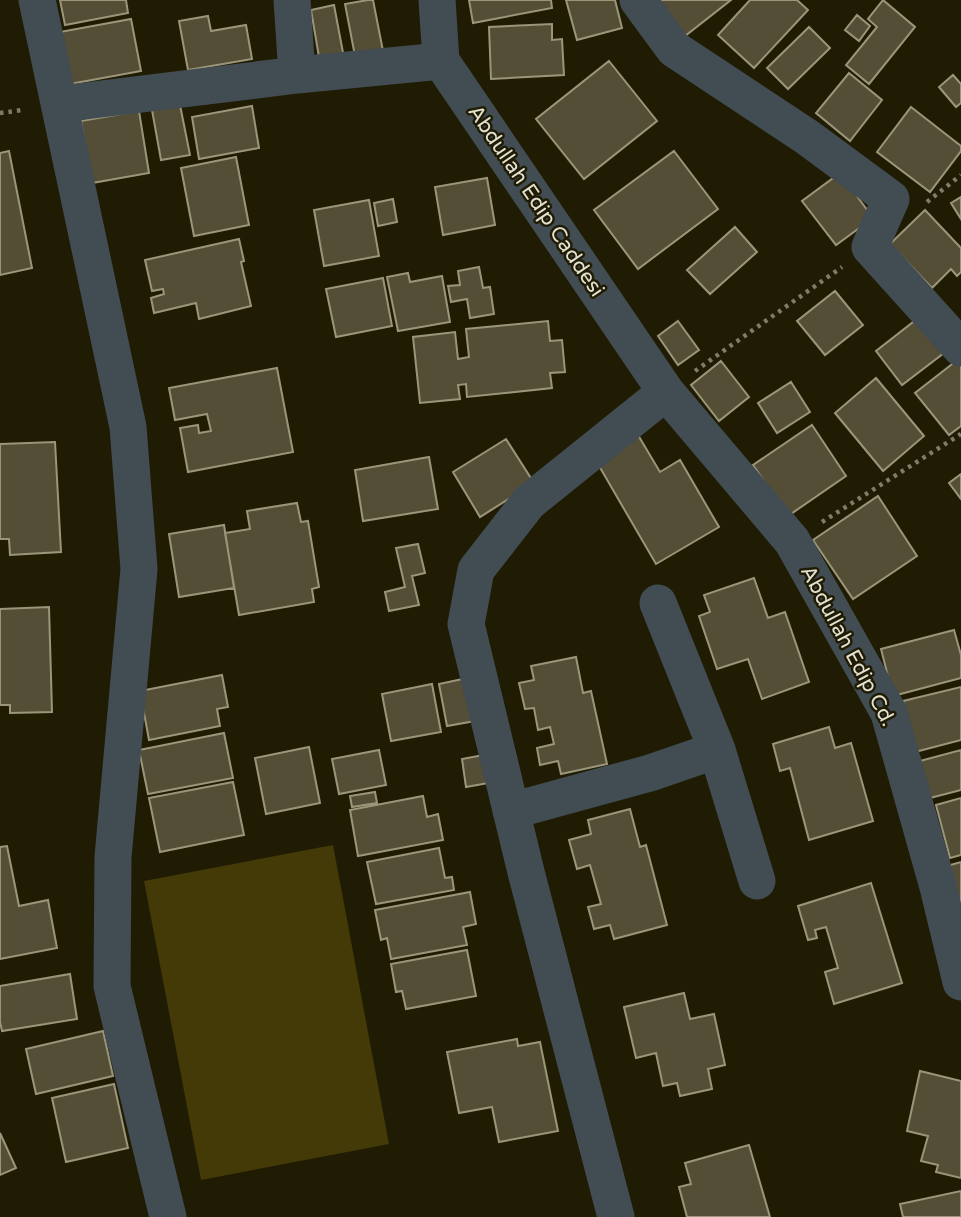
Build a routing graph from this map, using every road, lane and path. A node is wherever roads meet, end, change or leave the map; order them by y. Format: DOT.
graph roads {
  1 [pos="37,0"];
  2 [pos="292,0"];
  3 [pos="437,0"];
  4 [pos="638,0"];
  5 [pos="441,61"];
  6 [pos="297,75"];
  7 [pos="60,104"];
  8 [pos="870,247"];
  9 [pos="961,348"];
  10 [pos="666,392"];
  11 [pos="961,434"];
  12 [pos="792,541"];
  13 [pos="658,603"];
  14 [pos="717,750"];
  15 [pos="511,811"];
  16 [pos="757,881"];
  17 [pos="961,982"];
  18 [pos="168,1217"];
  19 [pos="617,1217"];
  1 -- 7 [label="street"];
  2 -- 6 [label="street"];
  3 -- 5 [label="street"];
  4 -- 8 [label="street"];
  5 -- 6 [label="street"];
  5 -- 10 [label="street, Abdullah Edip Caddesi"];
  6 -- 7 [label="street"];
  7 -- 18 [label="street"];
  8 -- 9 [label="street"];
  8 -- 10 [label="path"];
  10 -- 12 [label="street, Abdullah Edip Cd."];
  10 -- 15 [label="street"];
  11 -- 12 [label="path"];
  12 -- 17 [label="street, Abdullah Edip Cd."];
  13 -- 14 [label="street"];
  14 -- 15 [label="street"];
  14 -- 16 [label="street"];
  15 -- 19 [label="street"];
}
